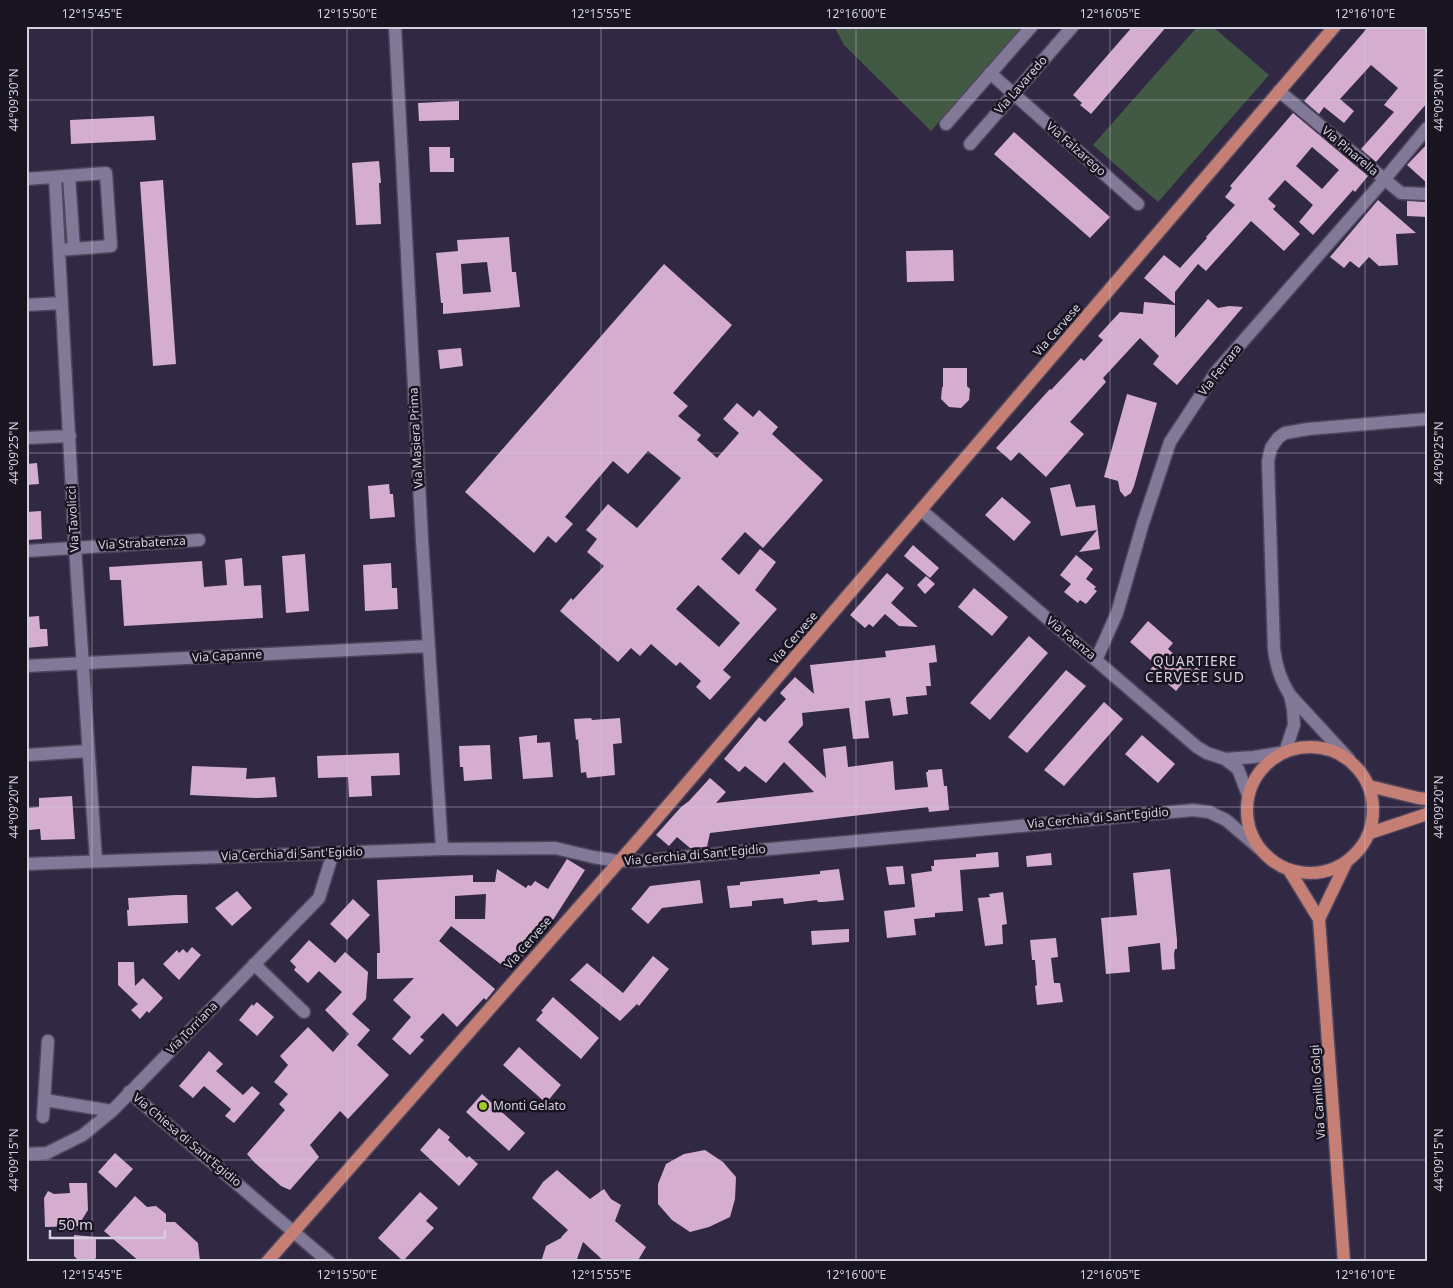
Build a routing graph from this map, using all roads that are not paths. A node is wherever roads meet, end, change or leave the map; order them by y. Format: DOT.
graph roads {
  1 [pos="395,26"];
  2 [pos="1032,26"];
  3 [pos="1073,26"];
  4 [pos="1335,26"];
  5 [pos="990,73"];
  6 [pos="1279,91"];
  7 [pos="1014,94"];
  8 [pos="946,124"];
  9 [pos="1424,135"];
  10 [pos="970,144"];
  11 [pos="69,176"];
  12 [pos="55,177"];
  13 [pos="26,179"];
  14 [pos="1384,180"];
  15 [pos="1427,194"];
  16 [pos="1138,204"];
  17 [pos="74,249"];
  18 [pos="59,250"];
  19 [pos="62,303"];
  20 [pos="26,305"];
  21 [pos="1427,419"];
  22 [pos="70,436"];
  23 [pos="26,438"];
  24 [pos="921,510"];
  25 [pos="199,540"];
  26 [pos="75,547"];
  27 [pos="26,551"];
  28 [pos="429,646"];
  29 [pos="1096,660"];
  30 [pos="82,662"];
  31 [pos="26,666"];
  32 [pos="1290,695"];
  33 [pos="88,751"];
  34 [pos="1285,752"];
  35 [pos="28,755"];
  36 [pos="1225,760"];
  37 [pos="1349,760"];
  38 [pos="1369,786"];
  39 [pos="1248,795"];
  40 [pos="1427,799"];
  41 [pos="1427,814"];
  42 [pos="1370,833"];
  43 [pos="442,849"];
  44 [pos="1260,849"];
  45 [pos="333,853"];
  46 [pos="96,860"];
  47 [pos="618,861"];
  48 [pos="1346,863"];
  49 [pos="26,864"];
  50 [pos="1289,870"];
  51 [pos="1319,919"];
  52 [pos="254,964"];
  53 [pos="304,1012"];
  54 [pos="48,1041"];
  55 [pos="129,1092"];
  56 [pos="45,1100"];
  57 [pos="112,1111"];
  58 [pos="43,1117"];
  59 [pos="26,1154"];
  60 [pos="293,1231"];
  61 [pos="267,1262"];
  62 [pos="329,1262"];
  63 [pos="1344,1262"];
  1 -- 28 [label="street, Via Masiera Prima"];
  2 -- 5 [label="street"];
  3 -- 7 [label="street, Via Lavaredo"];
  4 -- 6 [label="main road, Via Cervese"];
  5 -- 7 [label="street, Via Falzarego"];
  5 -- 8 [label="street"];
  6 -- 14 [label="street, Via Pinarella"];
  6 -- 24 [label="main road, Via Cervese"];
  7 -- 10 [label="street, Via Lavaredo"];
  7 -- 16 [label="street, Via Falzarego"];
  9 -- 14 [label="street, Via Ferrara"];
  11 -- 12 [label="street"];
  11 -- 17 [label="street"];
  11 -- 17 [label="street"];
  12 -- 13 [label="street"];
  12 -- 18 [label="street, Via Tavolicci"];
  14 -- 15 [label="street, Via Pinarella"];
  14 -- 29 [label="street, Via Ferrara"];
  17 -- 18 [label="street"];
  18 -- 19 [label="street, Via Tavolicci"];
  19 -- 20 [label="street"];
  19 -- 22 [label="street, Via Tavolicci"];
  21 -- 32 [label="street"];
  22 -- 23 [label="street"];
  22 -- 26 [label="street, Via Tavolicci"];
  24 -- 29 [label="street, Via Faenza"];
  24 -- 47 [label="main road, Via Cervese"];
  25 -- 26 [label="street, Via Strabatenza"];
  26 -- 27 [label="street, Via Strabatenza"];
  26 -- 30 [label="street, Via Tavolicci"];
  28 -- 30 [label="street, Via Capanne"];
  28 -- 43 [label="street, Via Masiera Prima"];
  29 -- 36 [label="street, Via Faenza"];
  30 -- 31 [label="street, Via Capanne"];
  30 -- 33 [label="street, Via Tavolicci"];
  32 -- 34 [label="street"];
  32 -- 37 [label="street"];
  33 -- 35 [label="street"];
  33 -- 46 [label="street, Via Tavolicci"];
  34 -- 36 [label="street"];
  34 -- 37 [label="main road"];
  34 -- 39 [label="main road"];
  36 -- 39 [label="street"];
  37 -- 38 [label="main road"];
  38 -- 40 [label="main road"];
  38 -- 42 [label="main road"];
  39 -- 44 [label="main road"];
  41 -- 42 [label="main road"];
  42 -- 48 [label="main road"];
  43 -- 45 [label="street, Via Cerchia di Sant'Egidio"];
  43 -- 47 [label="street, Via Cerchia di Sant'Egidio"];
  44 -- 47 [label="street, Via Cerchia di Sant'Egidio"];
  44 -- 50 [label="main road"];
  45 -- 46 [label="street, Via Cerchia di Sant'Egidio"];
  45 -- 52 [label="street, Via Torriana"];
  46 -- 49 [label="street, Via Cerchia di Sant'Egidio"];
  47 -- 60 [label="main road, Via Cervese"];
  48 -- 50 [label="main road"];
  48 -- 51 [label="main road, Via Camillo Golgi"];
  50 -- 51 [label="main road, Via Camillo Golgi"];
  51 -- 63 [label="main road, Via Camillo Golgi"];
  52 -- 53 [label="street"];
  52 -- 55 [label="street, Via Torriana"];
  54 -- 56 [label="street"];
  55 -- 57 [label="street, Via Chiesa di Sant'Egidio"];
  55 -- 60 [label="street, Via Chiesa di Sant'Egidio"];
  56 -- 57 [label="street"];
  56 -- 58 [label="street"];
  57 -- 59 [label="street, Via Chiesa di Sant'Egidio"];
  60 -- 61 [label="main road, Via Cervese"];
  60 -- 62 [label="street, Via Chiesa di Sant'Egidio"];
}
